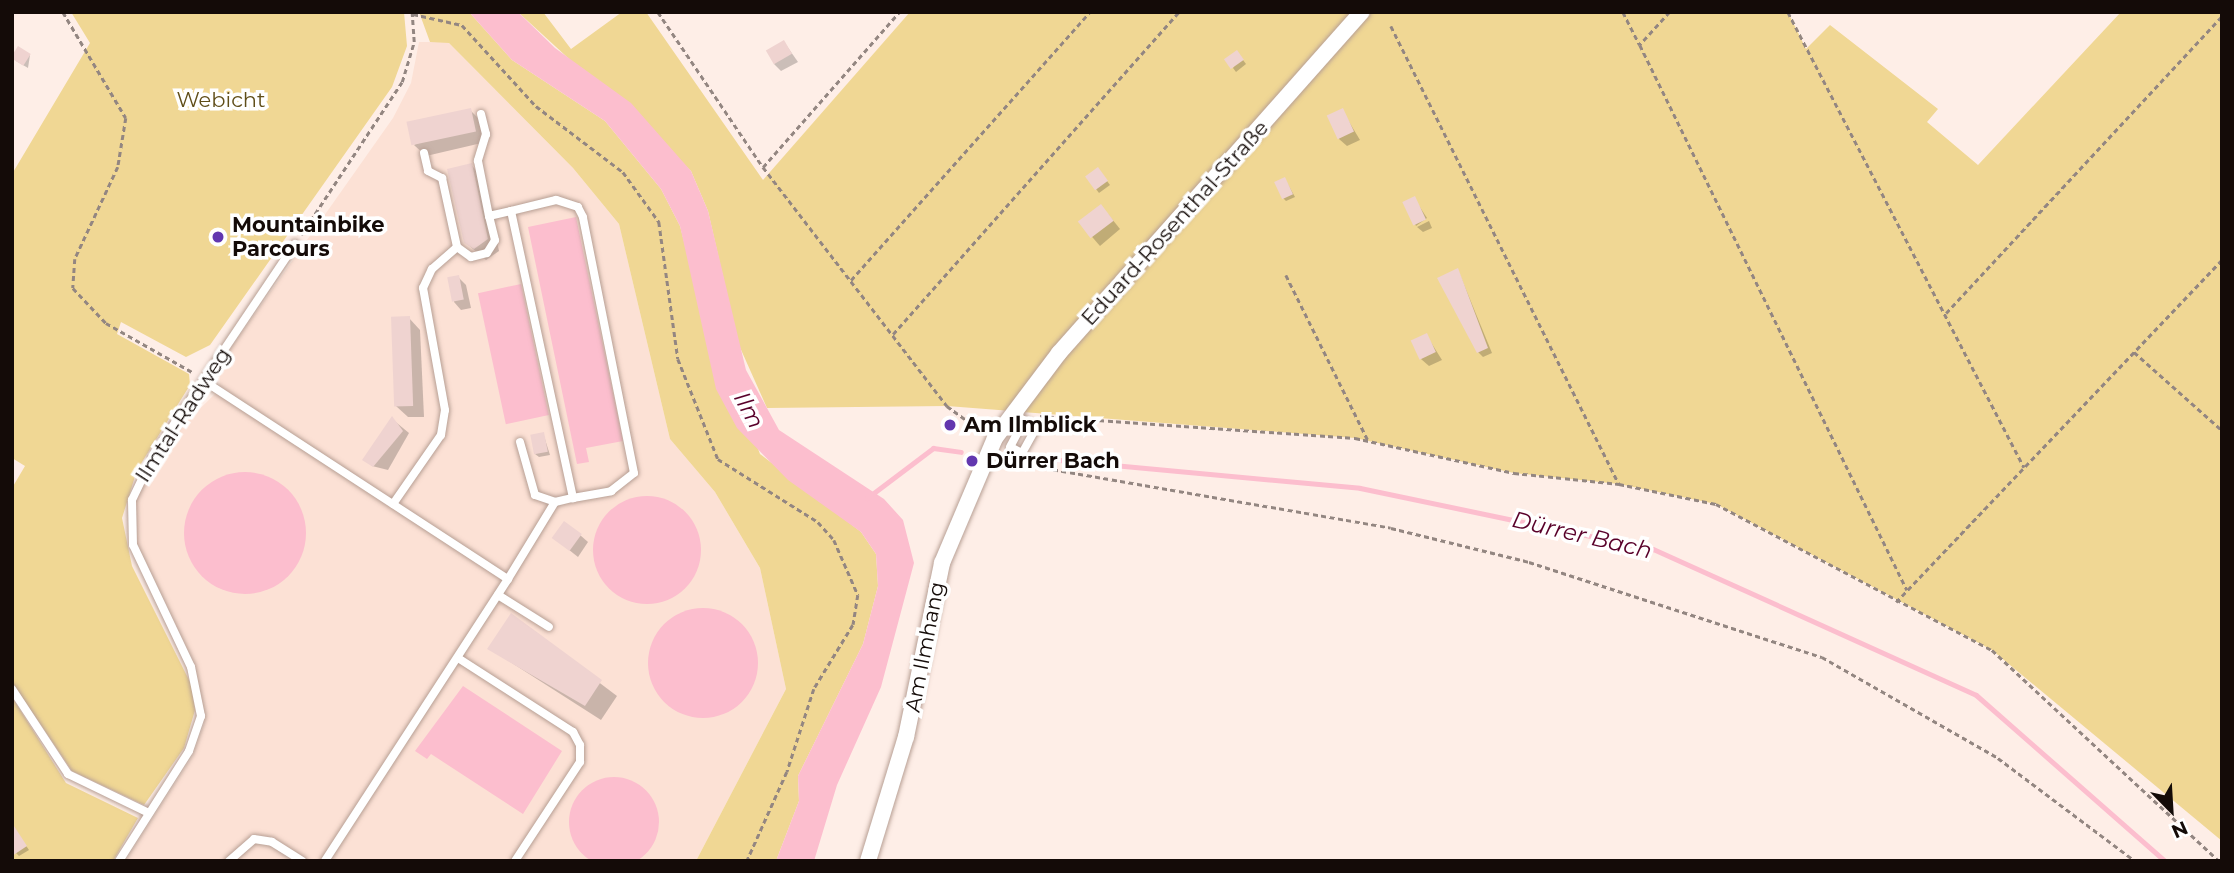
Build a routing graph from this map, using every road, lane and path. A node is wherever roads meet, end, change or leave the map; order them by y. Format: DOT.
graph roads {
  1 [pos="63,12"];
  2 [pos="658,12"];
  3 [pos="899,12"];
  4 [pos="1090,12"];
  5 [pos="1179,12"];
  6 [pos="1362,12"];
  7 [pos="1623,12"];
  8 [pos="1670,12"];
  9 [pos="1788,12"];
  10 [pos="412,13"];
  11 [pos="2222,16"];
  12 [pos="1391,26"];
  13 [pos="1640,45"];
  14 [pos="481,114"];
  15 [pos="424,153"];
  16 [pos="763,167"];
  17 [pos="511,211"];
  18 [pos="489,216"];
  19 [pos="295,244"];
  20 [pos="457,247"];
  21 [pos="2222,260"];
  22 [pos="1286,275"];
  23 [pos="851,280"];
  24 [pos="1946,313"];
  25 [pos="893,335"];
  26 [pos="2134,352"];
  27 [pos="204,382"];
  28 [pos="1017,417"];
  29 [pos="2222,430"];
  30 [pos="995,438"];
  31 [pos="520,442"];
  32 [pos="1369,442"];
  33 [pos="1021,459"];
  34 [pos="2024,467"];
  35 [pos="1619,484"];
  36 [pos="573,498"];
  37 [pos="555,502"];
  38 [pos="393,504"];
  39 [pos="508,579"];
  40 [pos="1907,590"];
  41 [pos="498,595"];
  42 [pos="1895,602"];
  43 [pos="549,627"];
  44 [pos="458,658"];
  45 [pos="12,690"];
  46 [pos="149,813"];
  47 [pos="327,860"];
  48 [pos="119,861"];
  49 [pos="229,861"];
  50 [pos="302,861"];
  51 [pos="515,861"];
  52 [pos="747,861"];
  53 [pos="868,861"];
  54 [pos="2135,861"];
  55 [pos="2220,861"];
  1 -- 27 [label="path"];
  2 -- 16 [label="path"];
  3 -- 16 [label="path"];
  4 -- 23 [label="path"];
  5 -- 25 [label="path"];
  6 -- 28 [label="street, Eduard-Rosenthal-Straße"];
  7 -- 13 [label="path"];
  8 -- 13 [label="path"];
  9 -- 24 [label="path"];
  10 -- 19 [label="path"];
  10 -- 52 [label="path"];
  11 -- 24 [label="path"];
  12 -- 35 [label="path"];
  13 -- 40 [label="path"];
  14 -- 18 [label="lane"];
  15 -- 20 [label="lane"];
  16 -- 23 [label="path"];
  17 -- 18 [label="lane"];
  17 -- 36 [label="lane"];
  17 -- 36 [label="lane"];
  18 -- 20 [label="lane"];
  19 -- 27 [label="lane, Ilmtal-Radweg"];
  20 -- 38 [label="lane"];
  21 -- 26 [label="path"];
  22 -- 32 [label="path"];
  23 -- 25 [label="path"];
  24 -- 34 [label="path"];
  25 -- 30 [label="path"];
  26 -- 29 [label="path"];
  26 -- 34 [label="path"];
  27 -- 38 [label="lane"];
  27 -- 46 [label="lane, Ilmtal-Radweg"];
  28 -- 30 [label="street, Eduard-Rosenthal-Straße"];
  28 -- 32 [label="path"];
  30 -- 53 [label="street, Am Ilmhang"];
  31 -- 37 [label="lane"];
  32 -- 35 [label="path"];
  33 -- 54 [label="path"];
  34 -- 40 [label="path"];
  35 -- 42 [label="path"];
  36 -- 37 [label="lane"];
  37 -- 39 [label="lane"];
  38 -- 39 [label="lane"];
  39 -- 41 [label="lane"];
  40 -- 42 [label="path"];
  41 -- 43 [label="lane"];
  41 -- 44 [label="lane"];
  42 -- 55 [label="path"];
  44 -- 47 [label="lane"];
  44 -- 51 [label="lane"];
  45 -- 46 [label="lane"];
  46 -- 48 [label="lane, Ilmtal-Radweg"];
  49 -- 50 [label="lane"];
}
